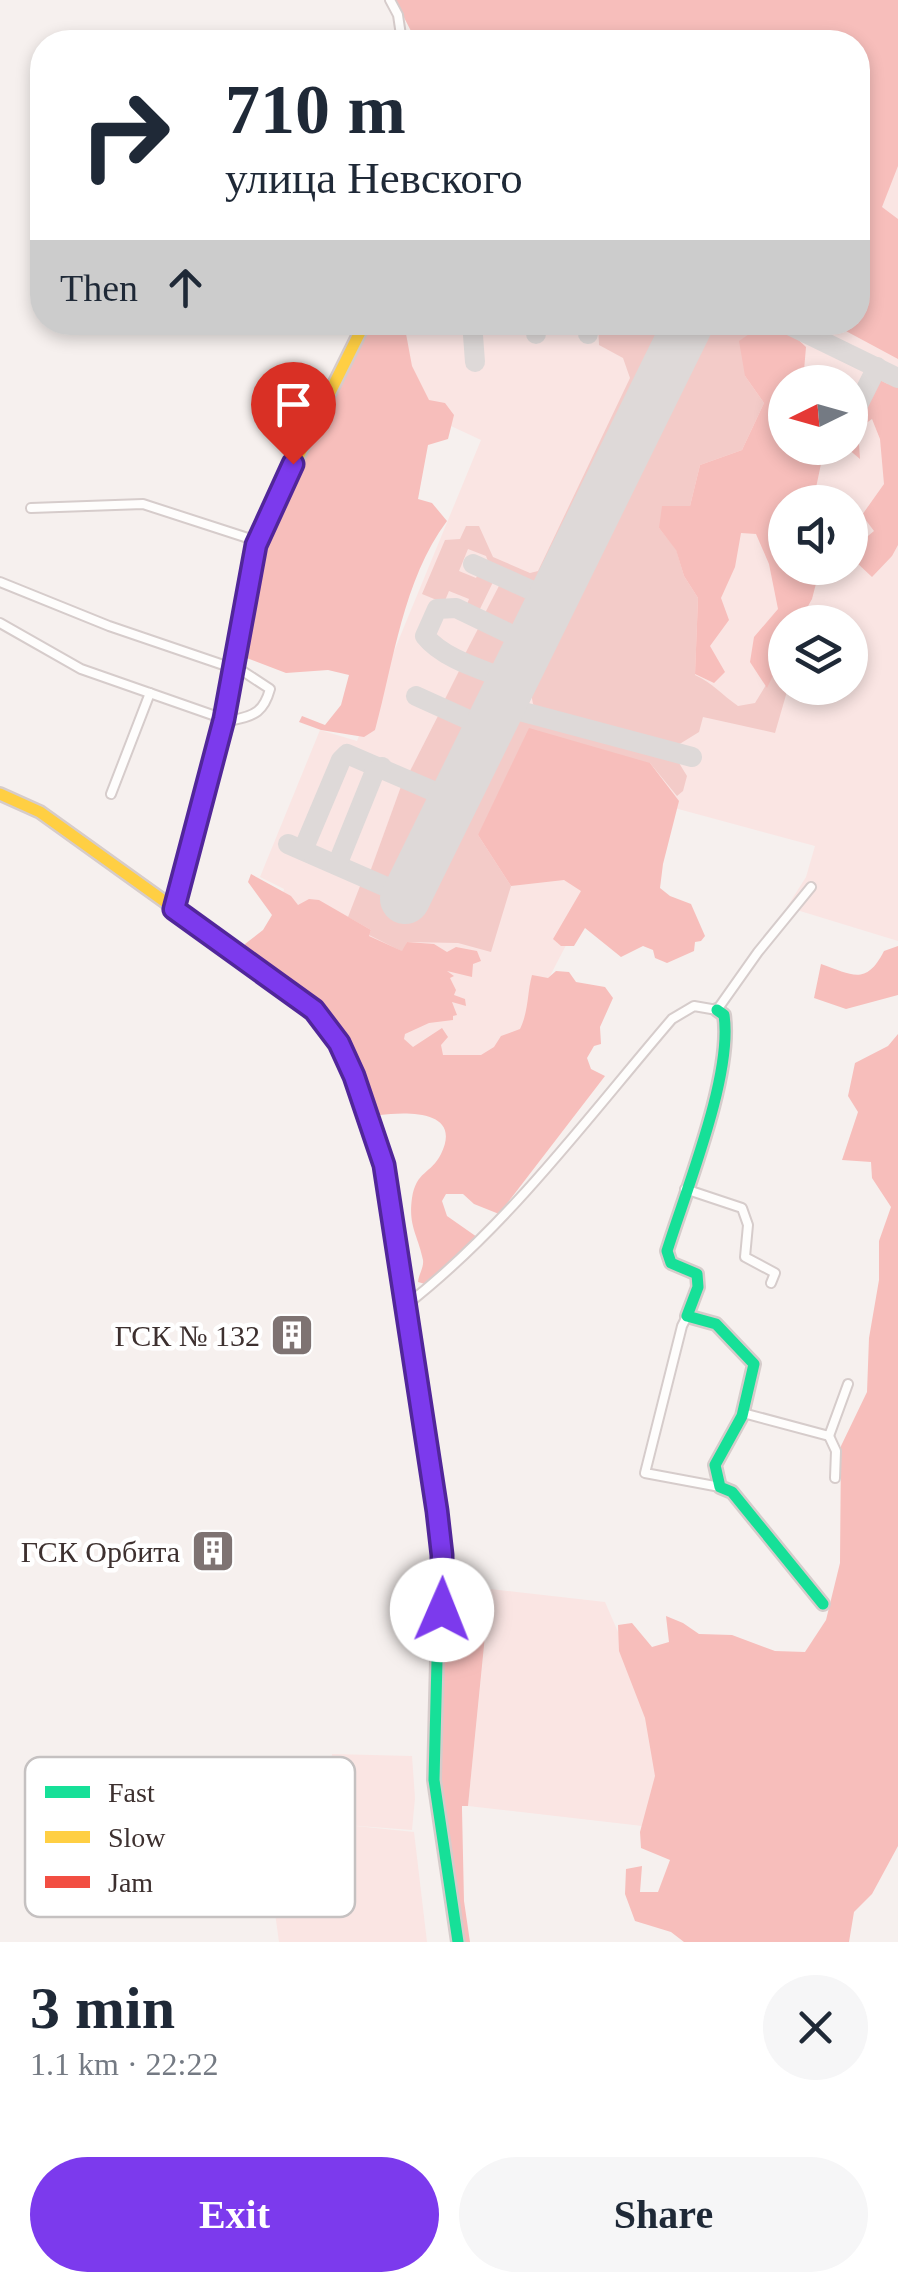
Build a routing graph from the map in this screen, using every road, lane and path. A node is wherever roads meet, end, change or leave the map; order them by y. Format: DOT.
graph roads {
  1 [pos="390,0"];
  2 [pos="400,30"];
  3 [pos="359,335"];
  4 [pos="31,508"];
  5 [pos="257,541"];
  6 [pos="0,582"];
  7 [pos="0,623"];
  8 [pos="233,670"];
  9 [pos="150,693"];
  10 [pos="224,717"];
  11 [pos="0,794"];
  12 [pos="111,794"];
  13 [pos="811,888"];
  14 [pos="174,909"];
  15 [pos="717,1010"];
  16 [pos="685,1189"];
  17 [pos="771,1283"];
  18 [pos="405,1306"];
  19 [pos="687,1316"];
  20 [pos="848,1384"];
  21 [pos="743,1413"];
  22 [pos="829,1436"];
  23 [pos="835,1478"];
  24 [pos="720,1487"];
  25 [pos="823,1604"];
  26 [pos="458,1942"];
  1 -- 2 [label="street"];
  3 -- 5 [label="street"];
  4 -- 5 [label="street"];
  5 -- 8 [label="street"];
  6 -- 8 [label="street"];
  7 -- 9 [label="street"];
  8 -- 10 [label="street"];
  8 -- 10 [label="street"];
  9 -- 10 [label="street"];
  9 -- 12 [label="street"];
  10 -- 14 [label="street"];
  11 -- 14 [label="street"];
  13 -- 15 [label="street"];
  14 -- 18 [label="street"];
  15 -- 16 [label="street"];
  15 -- 18 [label="street"];
  16 -- 17 [label="street"];
  16 -- 19 [label="street"];
  18 -- 26 [label="street"];
  19 -- 21 [label="street"];
  19 -- 24 [label="street"];
  20 -- 22 [label="street"];
  21 -- 22 [label="street"];
  21 -- 24 [label="street"];
  22 -- 23 [label="street"];
  24 -- 25 [label="street"];
}
